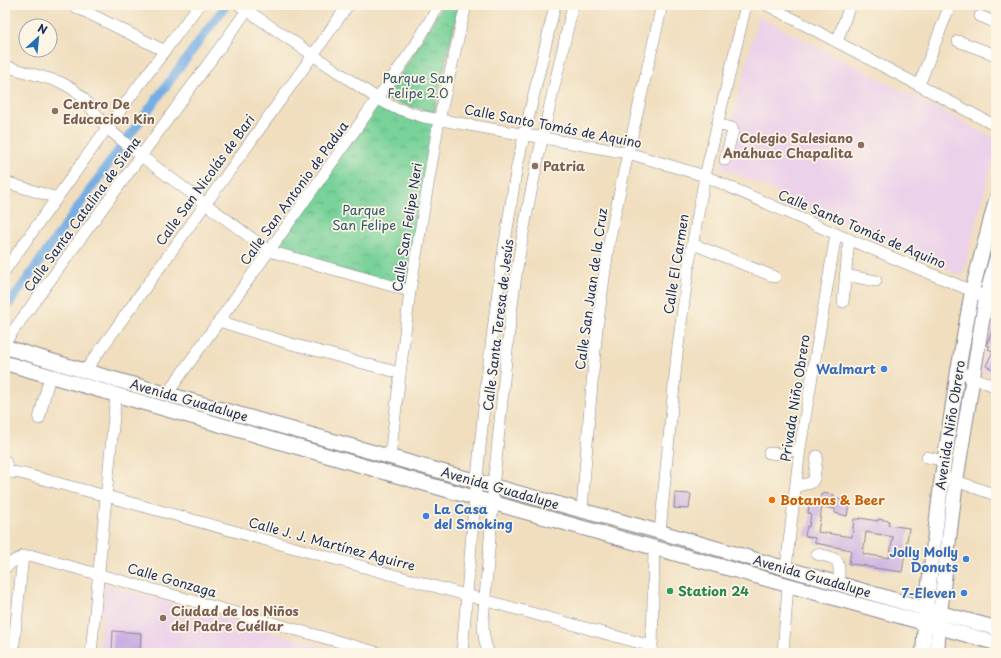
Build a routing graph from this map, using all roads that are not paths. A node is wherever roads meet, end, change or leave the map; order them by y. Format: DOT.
graph roads {
  1 [pos="72,5"];
  2 [pos="199,5"];
  3 [pos="348,5"];
  4 [pos="439,5"];
  5 [pos="466,5"];
  6 [pos="555,5"];
  7 [pos="573,5"];
  8 [pos="662,5"];
  9 [pos="746,5"];
  10 [pos="767,5"];
  11 [pos="850,5"];
  12 [pos="950,5"];
  13 [pos="246,7"];
  14 [pos="980,16"];
  15 [pos="996,23"];
  16 [pos="958,41"];
  17 [pos="837,42"];
  18 [pos="165,51"];
  19 [pos="996,55"];
  20 [pos="313,56"];
  21 [pos="5,66"];
  22 [pos="919,85"];
  23 [pos="378,99"];
  24 [pos="439,120"];
  25 [pos="718,124"];
  26 [pos="996,126"];
  27 [pos="107,128"];
  28 [pos="524,134"];
  29 [pos="542,137"];
  30 [pos="628,153"];
  31 [pos="141,156"];
  32 [pos="725,160"];
  33 [pos="705,176"];
  34 [pos="5,182"];
  35 [pos="57,198"];
  36 [pos="996,200"];
  37 [pos="206,204"];
  38 [pos="836,234"];
  39 [pos="849,239"];
  40 [pos="693,244"];
  41 [pos="269,251"];
  42 [pos="996,260"];
  43 [pos="5,270"];
  44 [pos="846,275"];
  45 [pos="775,277"];
  46 [pos="876,281"];
  47 [pos="410,291"];
  48 [pos="972,291"];
  49 [pos="991,299"];
  50 [pos="843,302"];
  51 [pos="219,321"];
  52 [pos="5,342"];
  53 [pos="5,347"];
  54 [pos="5,363"];
  55 [pos="85,371"];
  56 [pos="958,371"];
  57 [pos="400,373"];
  58 [pos="50,375"];
  59 [pos="973,377"];
  60 [pos="996,387"];
  61 [pos="167,394"];
  62 [pos="116,395"];
  63 [pos="39,419"];
  64 [pos="800,448"];
  65 [pos="769,453"];
  66 [pos="817,456"];
  67 [pos="390,457"];
  68 [pos="927,457"];
  69 [pos="5,461"];
  70 [pos="944,461"];
  71 [pos="7,472"];
  72 [pos="942,476"];
  73 [pos="477,481"];
  74 [pos="956,481"];
  75 [pos="493,486"];
  76 [pos="796,486"];
  77 [pos="996,495"];
  78 [pos="106,496"];
  79 [pos="475,498"];
  80 [pos="493,503"];
  81 [pos="582,510"];
  82 [pos="660,532"];
  83 [pos="654,547"];
  84 [pos="817,554"];
  85 [pos="23,556"];
  86 [pos="5,568"];
  87 [pos="786,568"];
  88 [pos="99,574"];
  89 [pos="839,584"];
  90 [pos="788,585"];
  91 [pos="467,595"];
  92 [pos="485,600"];
  93 [pos="933,618"];
  94 [pos="996,628"];
  95 [pos="996,643"];
  96 [pos="652,650"];
  97 [pos="13,653"];
  98 [pos="91,653"];
  99 [pos="379,653"];
  100 [pos="462,653"];
  101 [pos="489,653"];
  102 [pos="783,653"];
  103 [pos="923,653"];
  104 [pos="937,653"];
  1 -- 18 [label="street"];
  2 -- 18 [label="street"];
  3 -- 20 [label="street, Calle San Nicolás de Bari"];
  4 -- 23 [label="street, Calle San Antonio de Padua"];
  5 -- 24 [label="street, Calle San Felipe Neri"];
  6 -- 28 [label="street, Calle Santa Teresa de Jesús"];
  7 -- 29 [label="street, Calle Santa Teresa de Jesús"];
  8 -- 30 [label="street, Calle San Juan de la Cruz"];
  9 -- 25 [label="street, Calle El Carmen"];
  10 -- 17 [label="street"];
  11 -- 17 [label="street"];
  12 -- 22 [label="street"];
  13 -- 20 [label="street, Calle Santo Tomás de Aquino"];
  13 -- 31 [label="street, Calle Santa Catalina de Siena"];
  14 -- 15 [label="street"];
  16 -- 19 [label="street"];
  17 -- 22 [label="street"];
  18 -- 27 [label="street"];
  20 -- 23 [label="street, Calle Santo Tomás de Aquino"];
  20 -- 37 [label="street, Calle San Nicolás de Bari"];
  21 -- 27 [label="street"];
  22 -- 26 [label="street"];
  23 -- 24 [label="street, Calle Santo Tomás de Aquino"];
  23 -- 41 [label="street, Calle San Antonio de Padua"];
  24 -- 28 [label="street, Calle Santo Tomás de Aquino"];
  24 -- 47 [label="street, Calle San Felipe Neri"];
  25 -- 32 [label="street"];
  25 -- 33 [label="street, Calle El Carmen"];
  27 -- 31 [label="street"];
  27 -- 35 [label="street"];
  28 -- 29 [label="street, Calle Santo Tomás de Aquino"];
  28 -- 73 [label="street, Calle Santa Teresa de Jesús"];
  29 -- 30 [label="street, Calle Santo Tomás de Aquino"];
  29 -- 75 [label="street, Calle Santa Teresa de Jesús"];
  30 -- 33 [label="street, Calle Santo Tomás de Aquino"];
  30 -- 81 [label="street, Calle San Juan de la Cruz"];
  31 -- 37 [label="street"];
  31 -- 52 [label="street, Calle Santa Catalina de Siena"];
  33 -- 38 [label="street, Calle Santo Tomás de Aquino"];
  33 -- 40 [label="street, Calle El Carmen"];
  34 -- 35 [label="street"];
  35 -- 43 [label="street"];
  36 -- 48 [label="main road, Avenida Niño Obrero"];
  37 -- 41 [label="street"];
  37 -- 55 [label="street, Calle San Nicolás de Bari"];
  38 -- 39 [label="street, Calle Santo Tomás de Aquino"];
  38 -- 64 [label="street, Privada Niño Obrero"];
  39 -- 44 [label="street"];
  39 -- 48 [label="street, Calle Santo Tomás de Aquino"];
  40 -- 45 [label="street"];
  40 -- 82 [label="street, Calle El Carmen"];
  41 -- 47 [label="street"];
  41 -- 51 [label="street, Calle San Antonio de Padua"];
  42 -- 49 [label="main road, Avenida Niño Obrero"];
  44 -- 46 [label="street"];
  44 -- 50 [label="street"];
  47 -- 57 [label="street, Calle San Felipe Neri"];
  48 -- 49 [label="street, Calle Santo Tomás de Aquino"];
  48 -- 56 [label="main road, Avenida Niño Obrero"];
  49 -- 59 [label="main road, Avenida Niño Obrero"];
  51 -- 57 [label="street"];
  51 -- 61 [label="street, Calle San Antonio de Padua"];
  53 -- 55 [label="main road, Avenida Guadalupe"];
  54 -- 58 [label="main road, Avenida Guadalupe"];
  55 -- 61 [label="main road, Avenida Guadalupe"];
  56 -- 59 [label="street"];
  56 -- 70 [label="main road, Avenida Niño Obrero"];
  57 -- 67 [label="street, Calle San Felipe Neri"];
  58 -- 62 [label="main road, Avenida Guadalupe"];
  58 -- 63 [label="street"];
  59 -- 60 [label="street"];
  59 -- 74 [label="main road, Avenida Niño Obrero"];
  61 -- 67 [label="main road, Avenida Guadalupe"];
  62 -- 78 [label="street"];
  62 -- 79 [label="main road, Avenida Guadalupe"];
  64 -- 65 [label="street"];
  64 -- 76 [label="street, Privada Niño Obrero"];
  66 -- 76 [label="street"];
  67 -- 73 [label="main road, Avenida Guadalupe"];
  68 -- 70 [label="street"];
  69 -- 71 [label="street"];
  70 -- 72 [label="main road, Avenida Niño Obrero"];
  71 -- 78 [label="street, Calle J. J. Martínez Aguirre"];
  72 -- 74 [label="street"];
  72 -- 93 [label="main road, Avenida Niño Obrero"];
  73 -- 75 [label="main road, Avenida Guadalupe"];
  73 -- 79 [label="street, Calle Santa Teresa de Jesús"];
  74 -- 77 [label="street"];
  74 -- 93 [label="main road, Avenida Niño Obrero"];
  75 -- 80 [label="street, Calle Santa Teresa de Jesús"];
  75 -- 81 [label="main road, Avenida Guadalupe"];
  76 -- 87 [label="street, Privada Niño Obrero"];
  78 -- 88 [label="street"];
  78 -- 91 [label="street, Calle J. J. Martínez Aguirre"];
  79 -- 80 [label="main road, Avenida Guadalupe"];
  79 -- 91 [label="street, Calle Santa Teresa de Jesús"];
  80 -- 83 [label="main road, Avenida Guadalupe"];
  80 -- 92 [label="street, Calle Santa Teresa de Jesús"];
  81 -- 82 [label="main road, Avenida Guadalupe"];
  82 -- 87 [label="main road, Avenida Guadalupe"];
  83 -- 90 [label="main road, Avenida Guadalupe"];
  83 -- 96 [label="street"];
  84 -- 89 [label="street"];
  85 -- 86 [label="street"];
  85 -- 88 [label="street, Calle Gonzaga"];
  85 -- 97 [label="street"];
  87 -- 89 [label="main road, Avenida Guadalupe"];
  88 -- 98 [label="street"];
  88 -- 99 [label="street, Calle Gonzaga"];
  89 -- 93 [label="main road, Avenida Guadalupe"];
  90 -- 93 [label="main road, Avenida Guadalupe"];
  90 -- 102 [label="street"];
  91 -- 92 [label="street, Calle J. J. Martínez Aguirre"];
  91 -- 100 [label="street, Calle Santa Teresa de Jesús"];
  92 -- 96 [label="street, Calle J. J. Martínez Aguirre"];
  92 -- 101 [label="street, Calle Santa Teresa de Jesús"];
  93 -- 94 [label="main road, Avenida Guadalupe"];
  93 -- 95 [label="main road, Avenida Guadalupe"];
  93 -- 103 [label="main road, Avenida Niño Obrero"];
  93 -- 104 [label="main road, Avenida Niño Obrero"];
}
